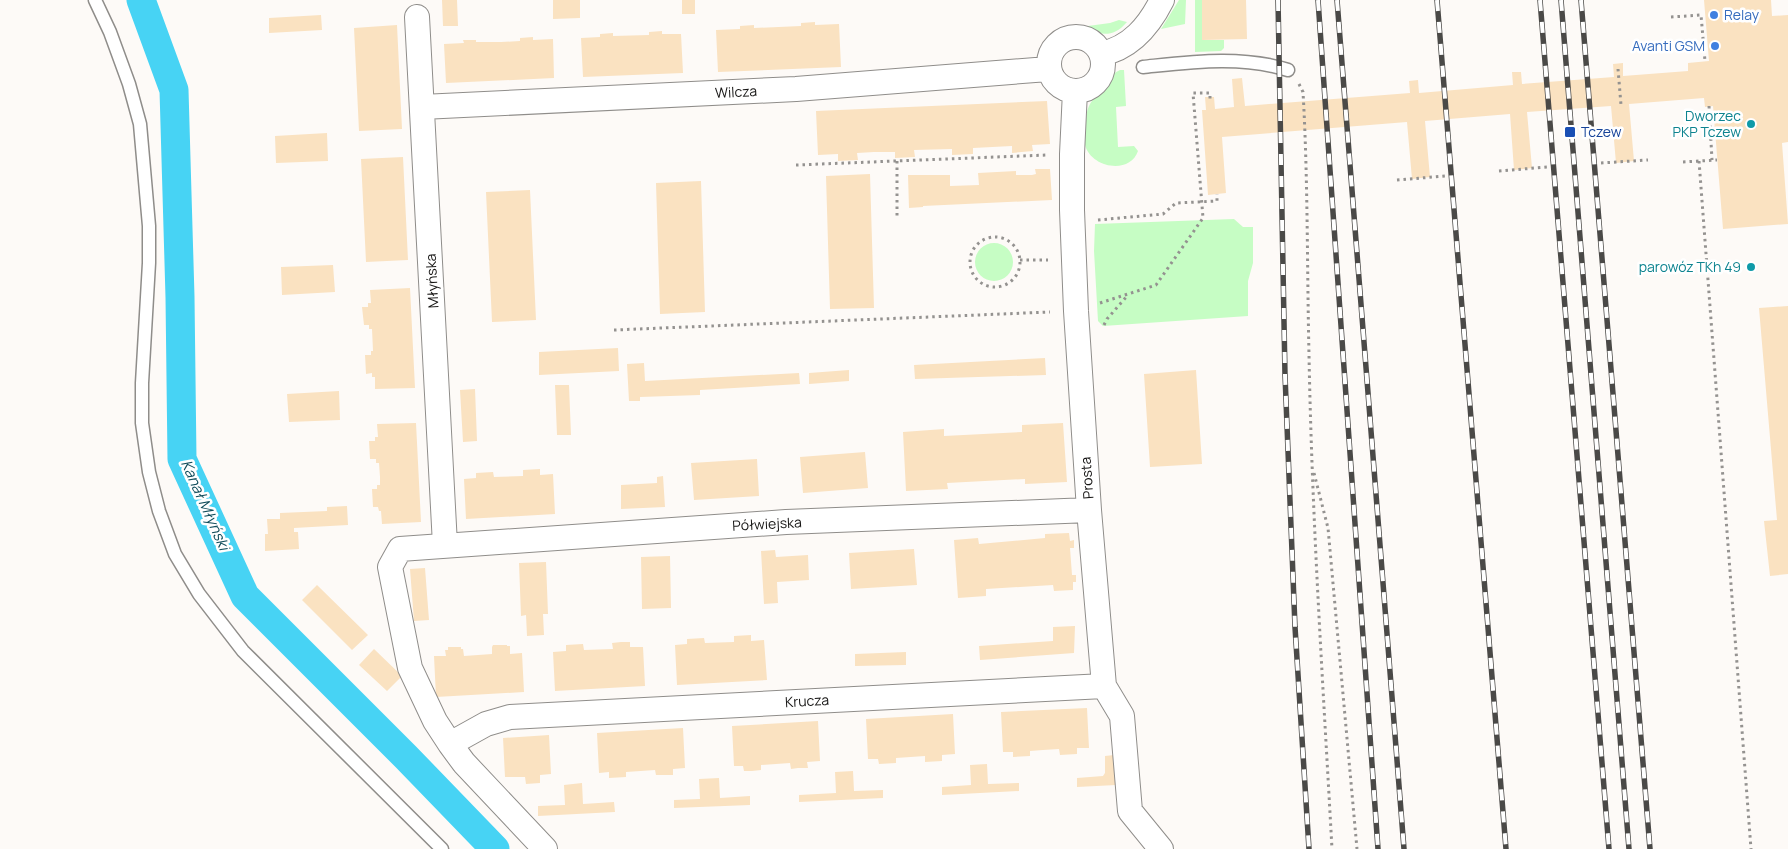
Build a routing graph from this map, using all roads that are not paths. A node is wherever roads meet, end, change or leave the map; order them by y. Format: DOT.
graph roads {
  1 [pos="95,0"];
  2 [pos="1162,0"];
  3 [pos="417,16"];
  4 [pos="1101,54"];
  5 [pos="1143,67"];
  6 [pos="1048,69"];
  7 [pos="1288,70"];
  8 [pos="1075,91"];
  9 [pos="422,107"];
  10 [pos="1089,510"];
  11 [pos="445,545"];
  12 [pos="1104,686"];
  13 [pos="450,744"];
  14 [pos="442,849"];
  15 [pos="545,849"];
  16 [pos="1161,849"];
  1 -- 14 [label="lane"];
  2 -- 4 [label="street"];
  3 -- 9 [label="street, Młyńska"];
  4 -- 6 [label="street"];
  4 -- 8 [label="street"];
  5 -- 7 [label="lane"];
  6 -- 8 [label="street"];
  6 -- 9 [label="street, Wilcza"];
  8 -- 10 [label="street, Prosta"];
  9 -- 11 [label="street, Młyńska"];
  10 -- 11 [label="street, Półwiejska"];
  10 -- 12 [label="street, Prosta"];
  11 -- 13 [label="street, Półwiejska"];
  12 -- 13 [label="street, Krucza"];
  12 -- 16 [label="street, Prosta"];
  13 -- 15 [label="street"];
}
